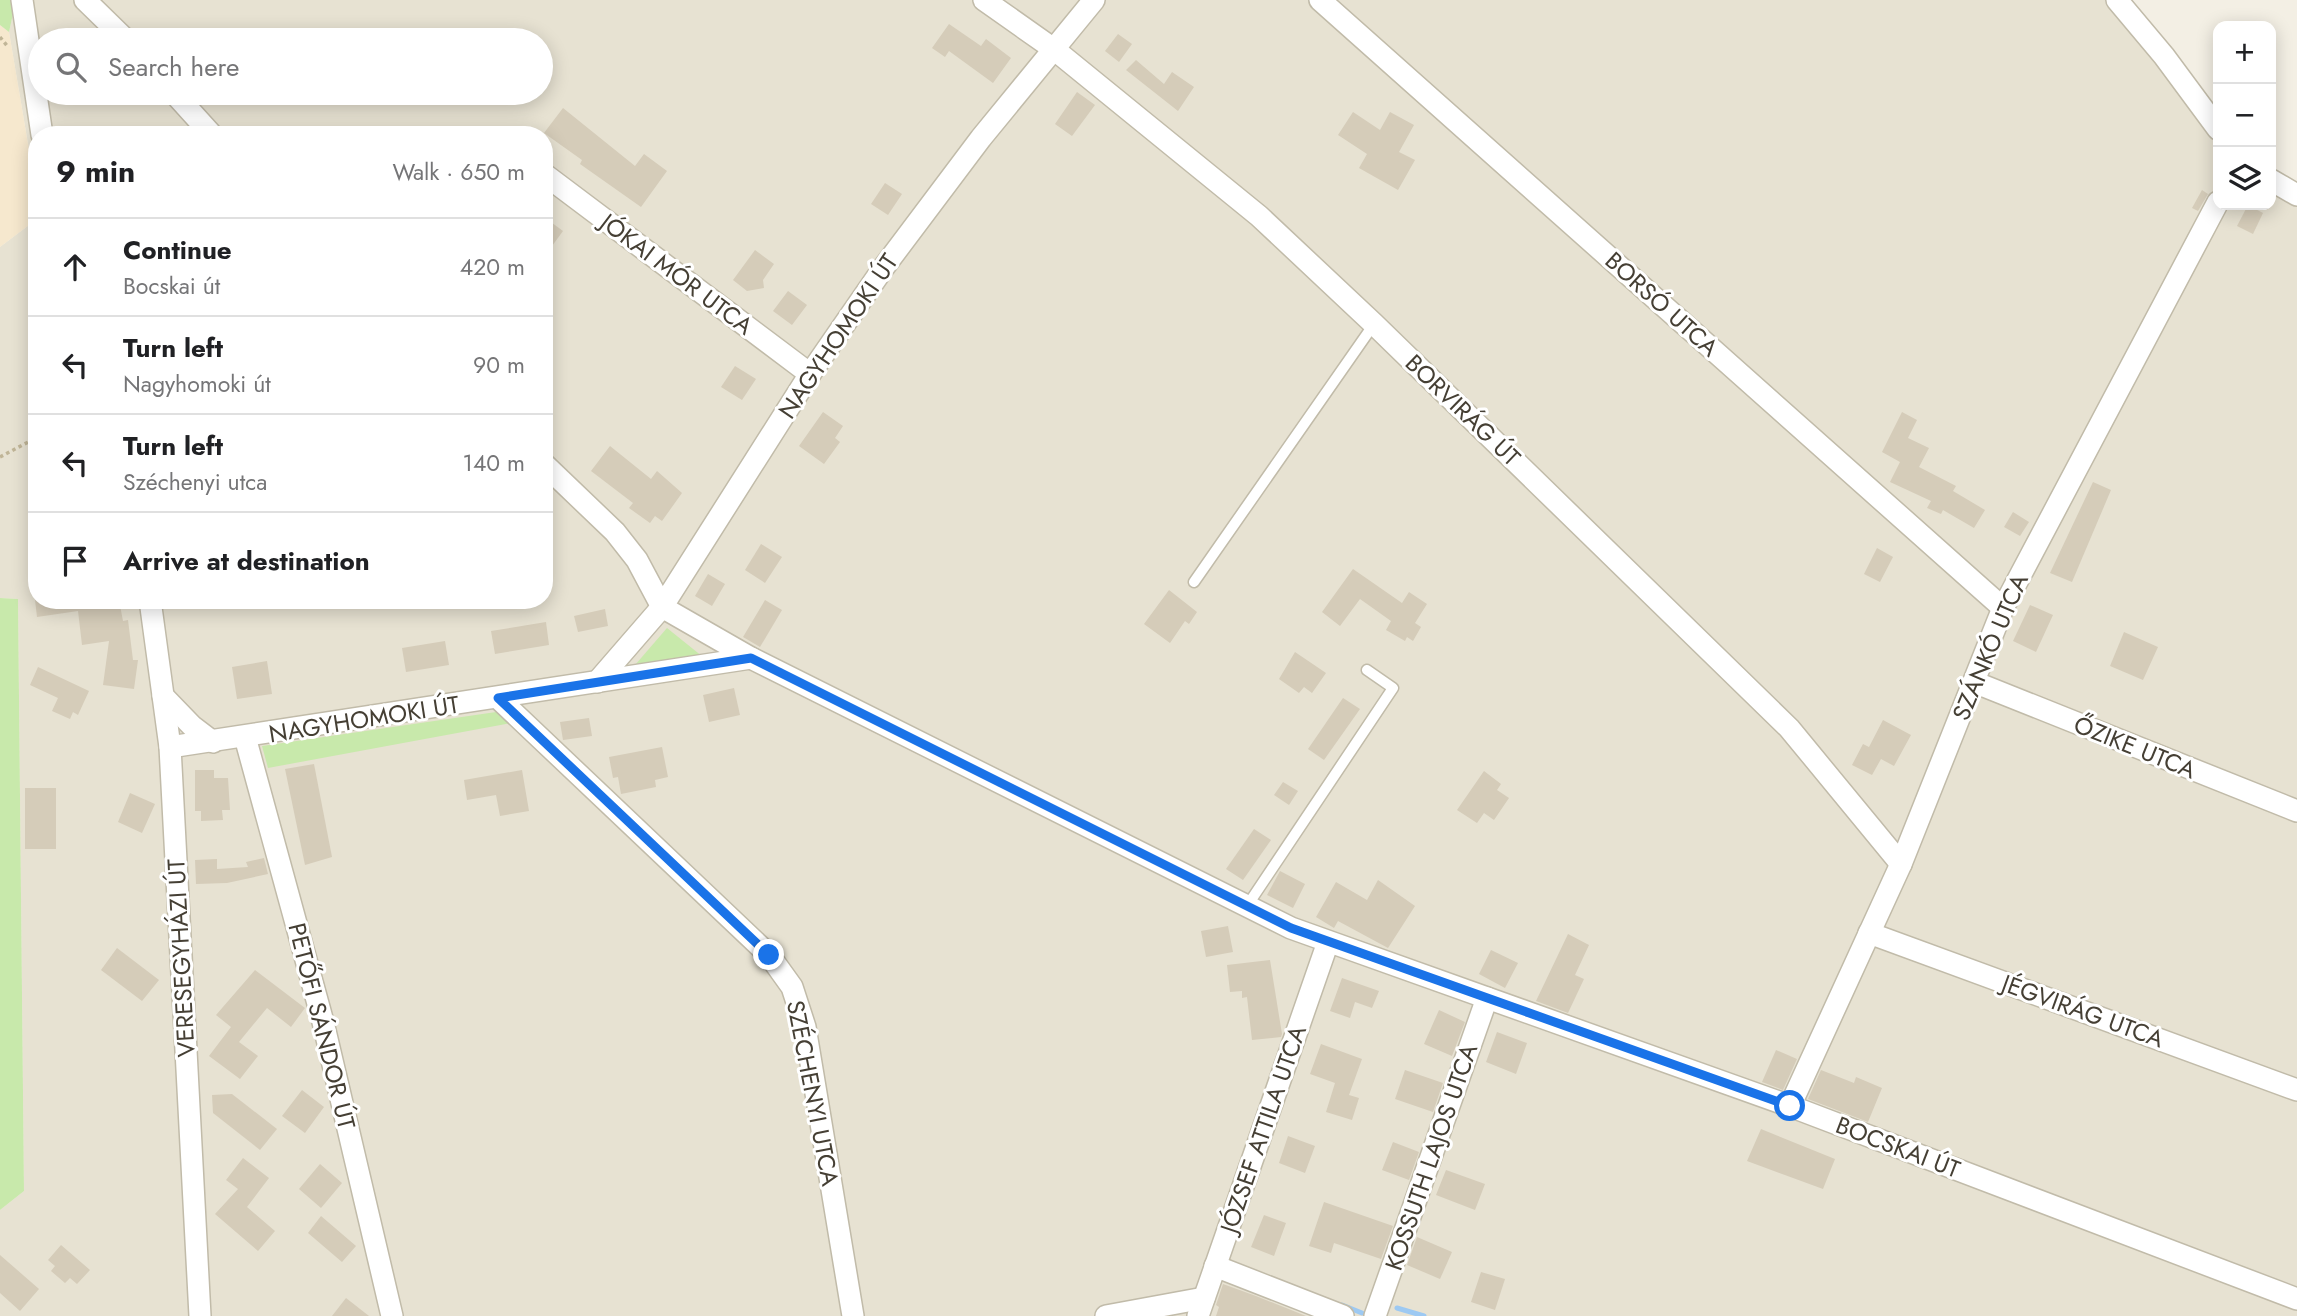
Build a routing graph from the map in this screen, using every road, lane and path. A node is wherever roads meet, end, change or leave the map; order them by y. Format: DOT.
graph roads {
  1 [pos="22,0"];
  2 [pos="85,0"];
  3 [pos="984,0"];
  4 [pos="1094,0"];
  5 [pos="1320,0"];
  6 [pos="2117,0"];
  7 [pos="114,28"];
  8 [pos="28,39"];
  9 [pos="1055,50"];
  10 [pos="38,105"];
  11 [pos="185,105"];
  12 [pos="2213,122"];
  13 [pos="42,126"];
  14 [pos="204,126"];
  15 [pos="553,181"];
  16 [pos="2276,183"];
  17 [pos="2297,195"];
  18 [pos="2214,210"];
  19 [pos="1374,324"];
  20 [pos="810,374"];
  21 [pos="28,443"];
  22 [pos="0,457"];
  23 [pos="553,473"];
  24 [pos="1194,582"];
  25 [pos="662,607"];
  26 [pos="2003,608"];
  27 [pos="151,609"];
  28 [pos="751,658"];
  29 [pos="1367,670"];
  30 [pos="597,682"];
  31 [pos="1973,682"];
  32 [pos="163,696"];
  33 [pos="498,698"];
  34 [pos="245,737"];
  35 [pos="213,741"];
  36 [pos="170,747"];
  37 [pos="2297,811"];
  38 [pos="1901,864"];
  39 [pos="1247,906"];
  40 [pos="1869,933"];
  41 [pos="1328,942"];
  42 [pos="1488,998"];
  43 [pos="2297,1090"];
  44 [pos="1790,1106"];
  45 [pos="1214,1266"];
  46 [pos="2297,1299"];
  47 [pos="1201,1307"];
  48 [pos="200,1316"];
  49 [pos="392,1316"];
  50 [pos="853,1316"];
  51 [pos="1105,1316"];
  52 [pos="1343,1316"];
  53 [pos="1377,1316"];
  1 -- 8 [label="street"];
  2 -- 7 [label="street"];
  3 -- 9 [label="street, BORVIRÁG ÚT"];
  4 -- 9 [label="street, NAGYHOMOKI ÚT"];
  5 -- 26 [label="street, BORSÓ UTCA"];
  6 -- 12 [label="street"];
  9 -- 19 [label="street, BORVIRÁG ÚT"];
  9 -- 20 [label="street, NAGYHOMOKI ÚT"];
  10 -- 13 [label="street"];
  11 -- 14 [label="street"];
  15 -- 20 [label="street, JÓKAI MÓR UTCA"];
  16 -- 17 [label="street"];
  18 -- 26 [label="street, SZÁNKÓ UTCA"];
  19 -- 24 [label="lane"];
  19 -- 38 [label="street, BORVIRÁG ÚT"];
  20 -- 25 [label="street, NAGYHOMOKI ÚT"];
  21 -- 22 [label="path"];
  23 -- 25 [label="street"];
  25 -- 28 [label="street, BOCSKAI ÚT"];
  25 -- 30 [label="street, NAGYHOMOKI ÚT"];
  26 -- 31 [label="street, SZÁNKÓ UTCA"];
  27 -- 32 [label="street, VERESEGYHÁZI ÚT"];
  28 -- 30 [label="street, NAGYHOMOKI ÚT"];
  28 -- 39 [label="street, BOCSKAI ÚT"];
  29 -- 39 [label="lane"];
  30 -- 33 [label="street, NAGYHOMOKI ÚT"];
  31 -- 37 [label="street, ŐZIKE UTCA"];
  31 -- 38 [label="street, SZÁNKÓ UTCA"];
  32 -- 35 [label="street"];
  32 -- 36 [label="street, VERESEGYHÁZI ÚT"];
  33 -- 34 [label="street, NAGYHOMOKI ÚT"];
  33 -- 50 [label="street, SZÉCHENYI UTCA"];
  34 -- 35 [label="street, NAGYHOMOKI ÚT"];
  34 -- 49 [label="street, PETŐFI SÁNDOR ÚT"];
  35 -- 36 [label="street, NAGYHOMOKI ÚT"];
  36 -- 48 [label="street, VERESEGYHÁZI ÚT"];
  38 -- 40 [label="street, SZÁNKÓ UTCA"];
  39 -- 41 [label="street, BOCSKAI ÚT"];
  40 -- 43 [label="street, JÉGVIRÁG UTCA"];
  40 -- 44 [label="street, SZÁNKÓ UTCA"];
  41 -- 42 [label="street, BOCSKAI ÚT"];
  41 -- 45 [label="street, JÓZSEF ATTILA UTCA"];
  42 -- 44 [label="street, BOCSKAI ÚT"];
  42 -- 53 [label="street, KOSSUTH LAJOS UTCA"];
  44 -- 46 [label="street, BOCSKAI ÚT"];
  45 -- 47 [label="street, JÓZSEF ATTILA UTCA"];
  45 -- 52 [label="street"];
  47 -- 51 [label="street"];
}
